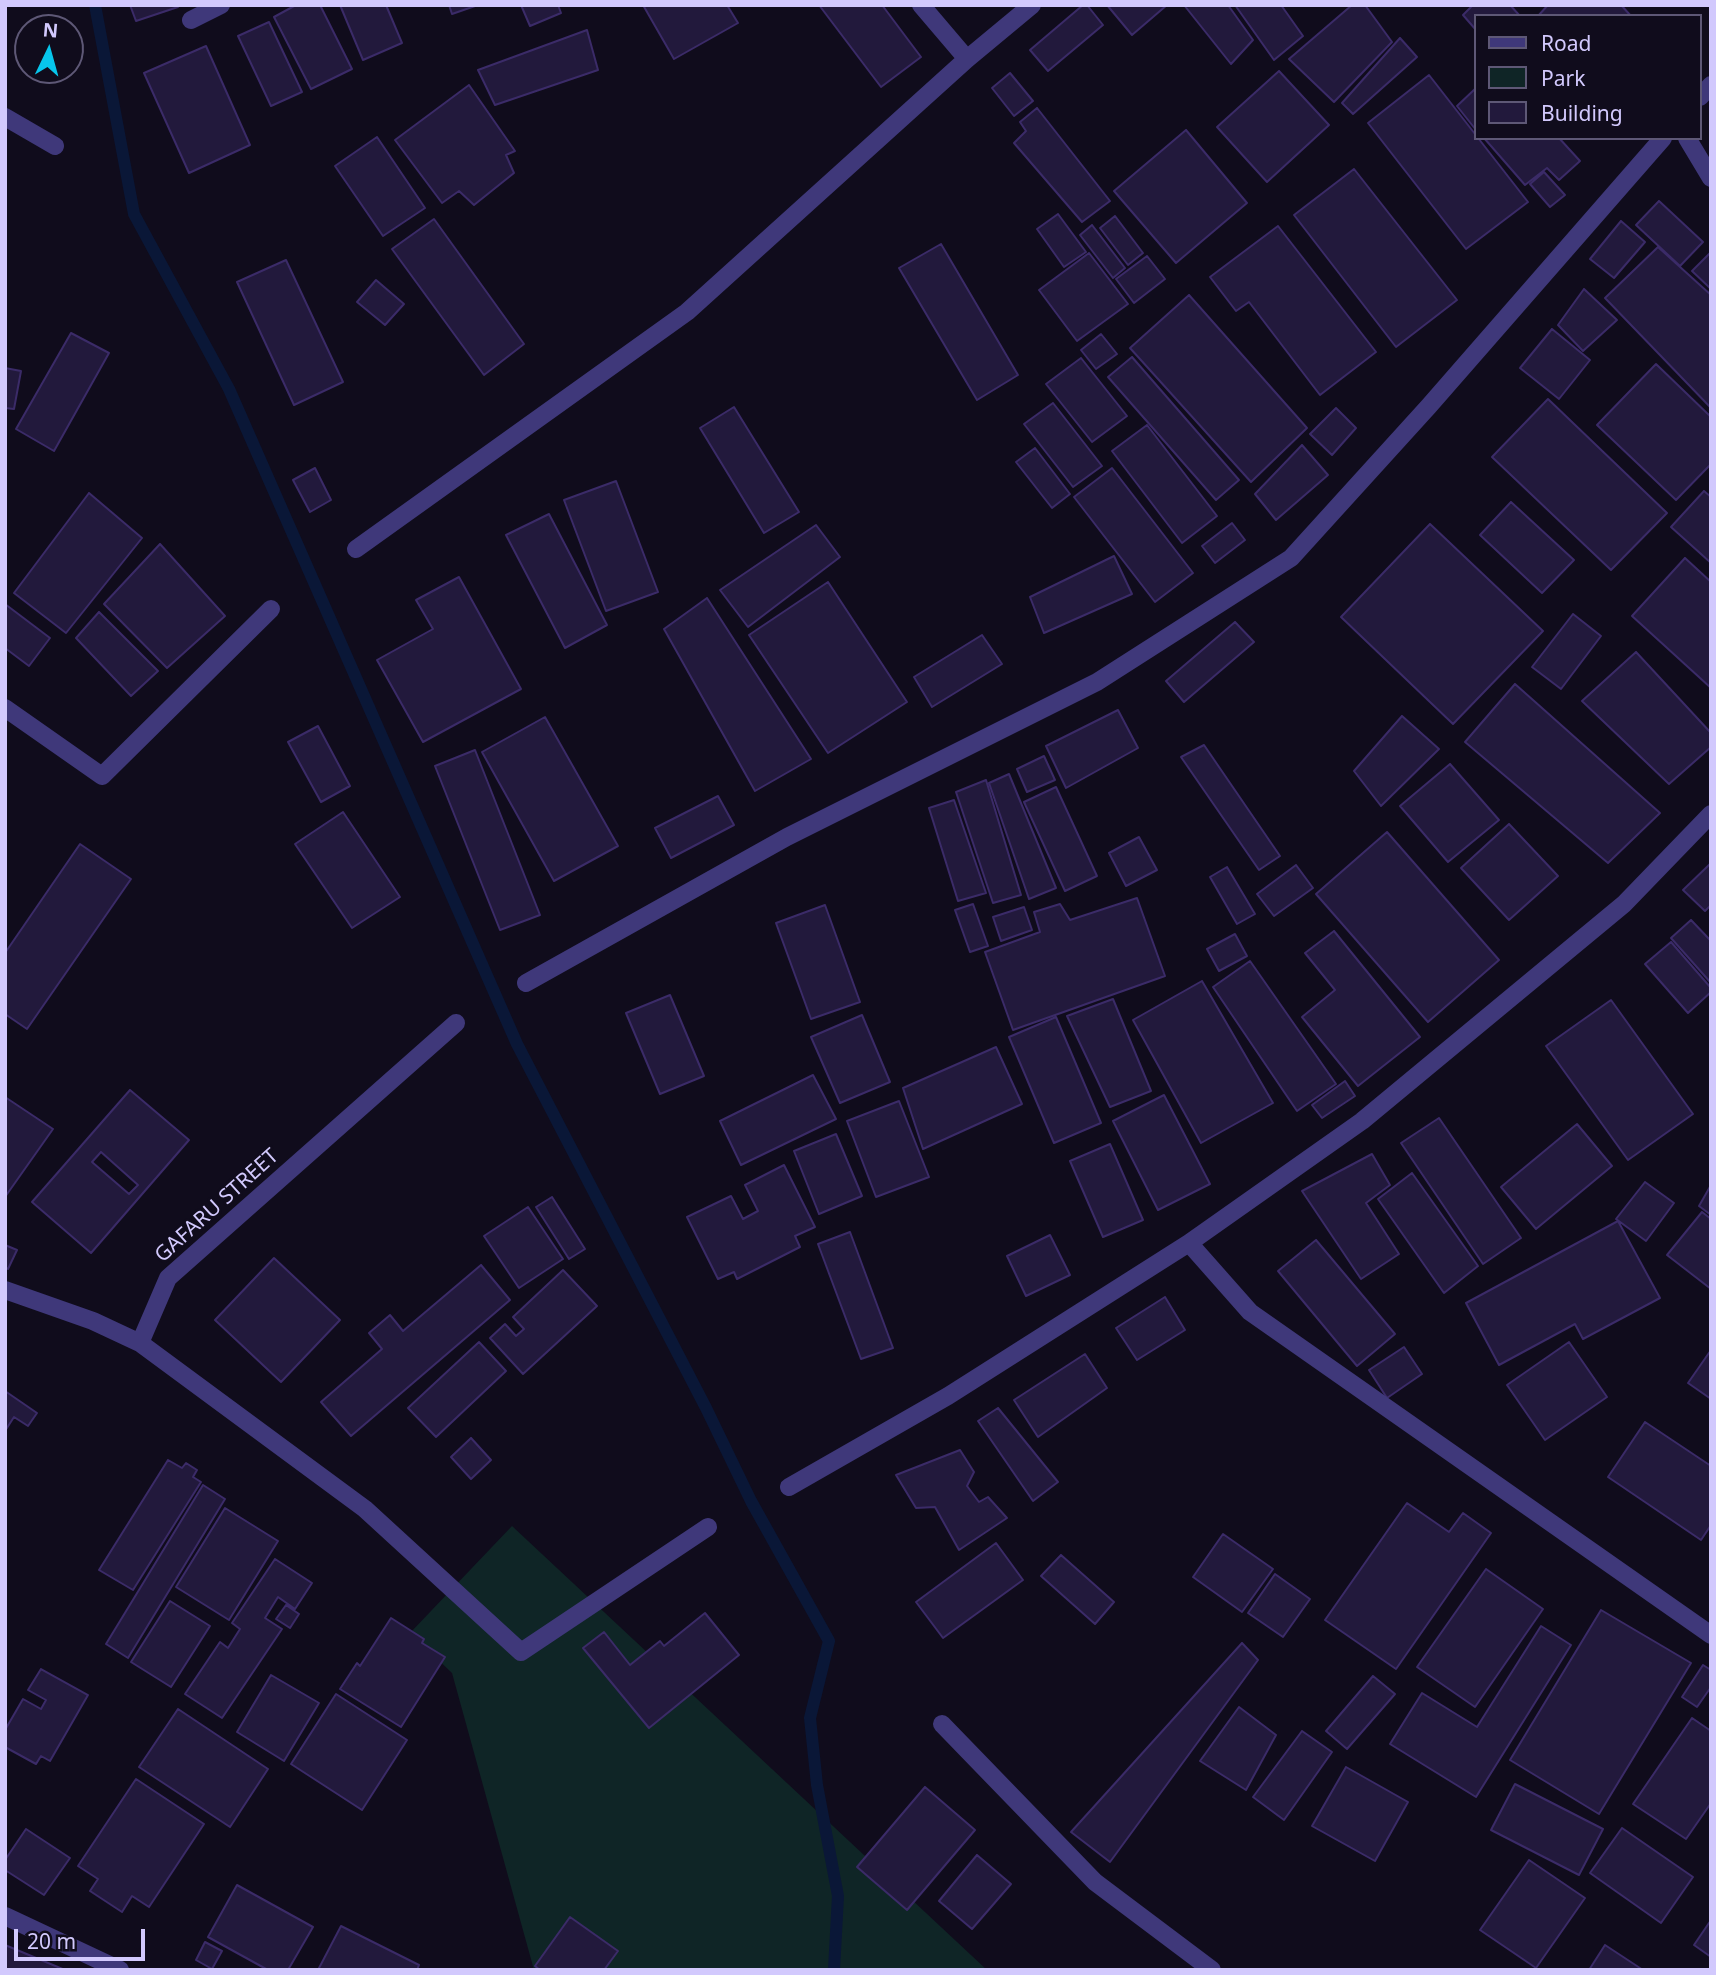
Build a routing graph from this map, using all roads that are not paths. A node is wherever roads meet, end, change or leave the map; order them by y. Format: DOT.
graph roads {
  1 [pos="221,5"];
  2 [pos="921,5"];
  3 [pos="1032,5"];
  4 [pos="191,20"];
  5 [pos="967,59"];
  6 [pos="5,117"];
  7 [pos="1661,140"];
  8 [pos="1688,140"];
  9 [pos="55,146"];
  10 [pos="1711,178"];
  11 [pos="356,549"];
  12 [pos="271,609"];
  13 [pos="5,708"];
  14 [pos="1711,814"];
  15 [pos="526,983"];
  16 [pos="456,1023"];
  17 [pos="1189,1243"];
  18 [pos="5,1290"];
  19 [pos="139,1343"];
  20 [pos="789,1487"];
  21 [pos="708,1527"];
  22 [pos="1711,1636"];
  23 [pos="942,1724"];
  24 [pos="5,1916"];
  25 [pos="120,1970"];
  26 [pos="1212,1970"];
  1 -- 4 [label="street"];
  2 -- 5 [label="street"];
  3 -- 5 [label="street"];
  5 -- 11 [label="street"];
  6 -- 9 [label="street"];
  7 -- 15 [label="street"];
  8 -- 10 [label="street"];
  12 -- 13 [label="street"];
  14 -- 17 [label="street"];
  16 -- 19 [label="street, GAFARU STREET"];
  17 -- 20 [label="street"];
  17 -- 22 [label="street"];
  18 -- 19 [label="street"];
  19 -- 21 [label="street"];
  23 -- 26 [label="street"];
  24 -- 25 [label="street"];
}
